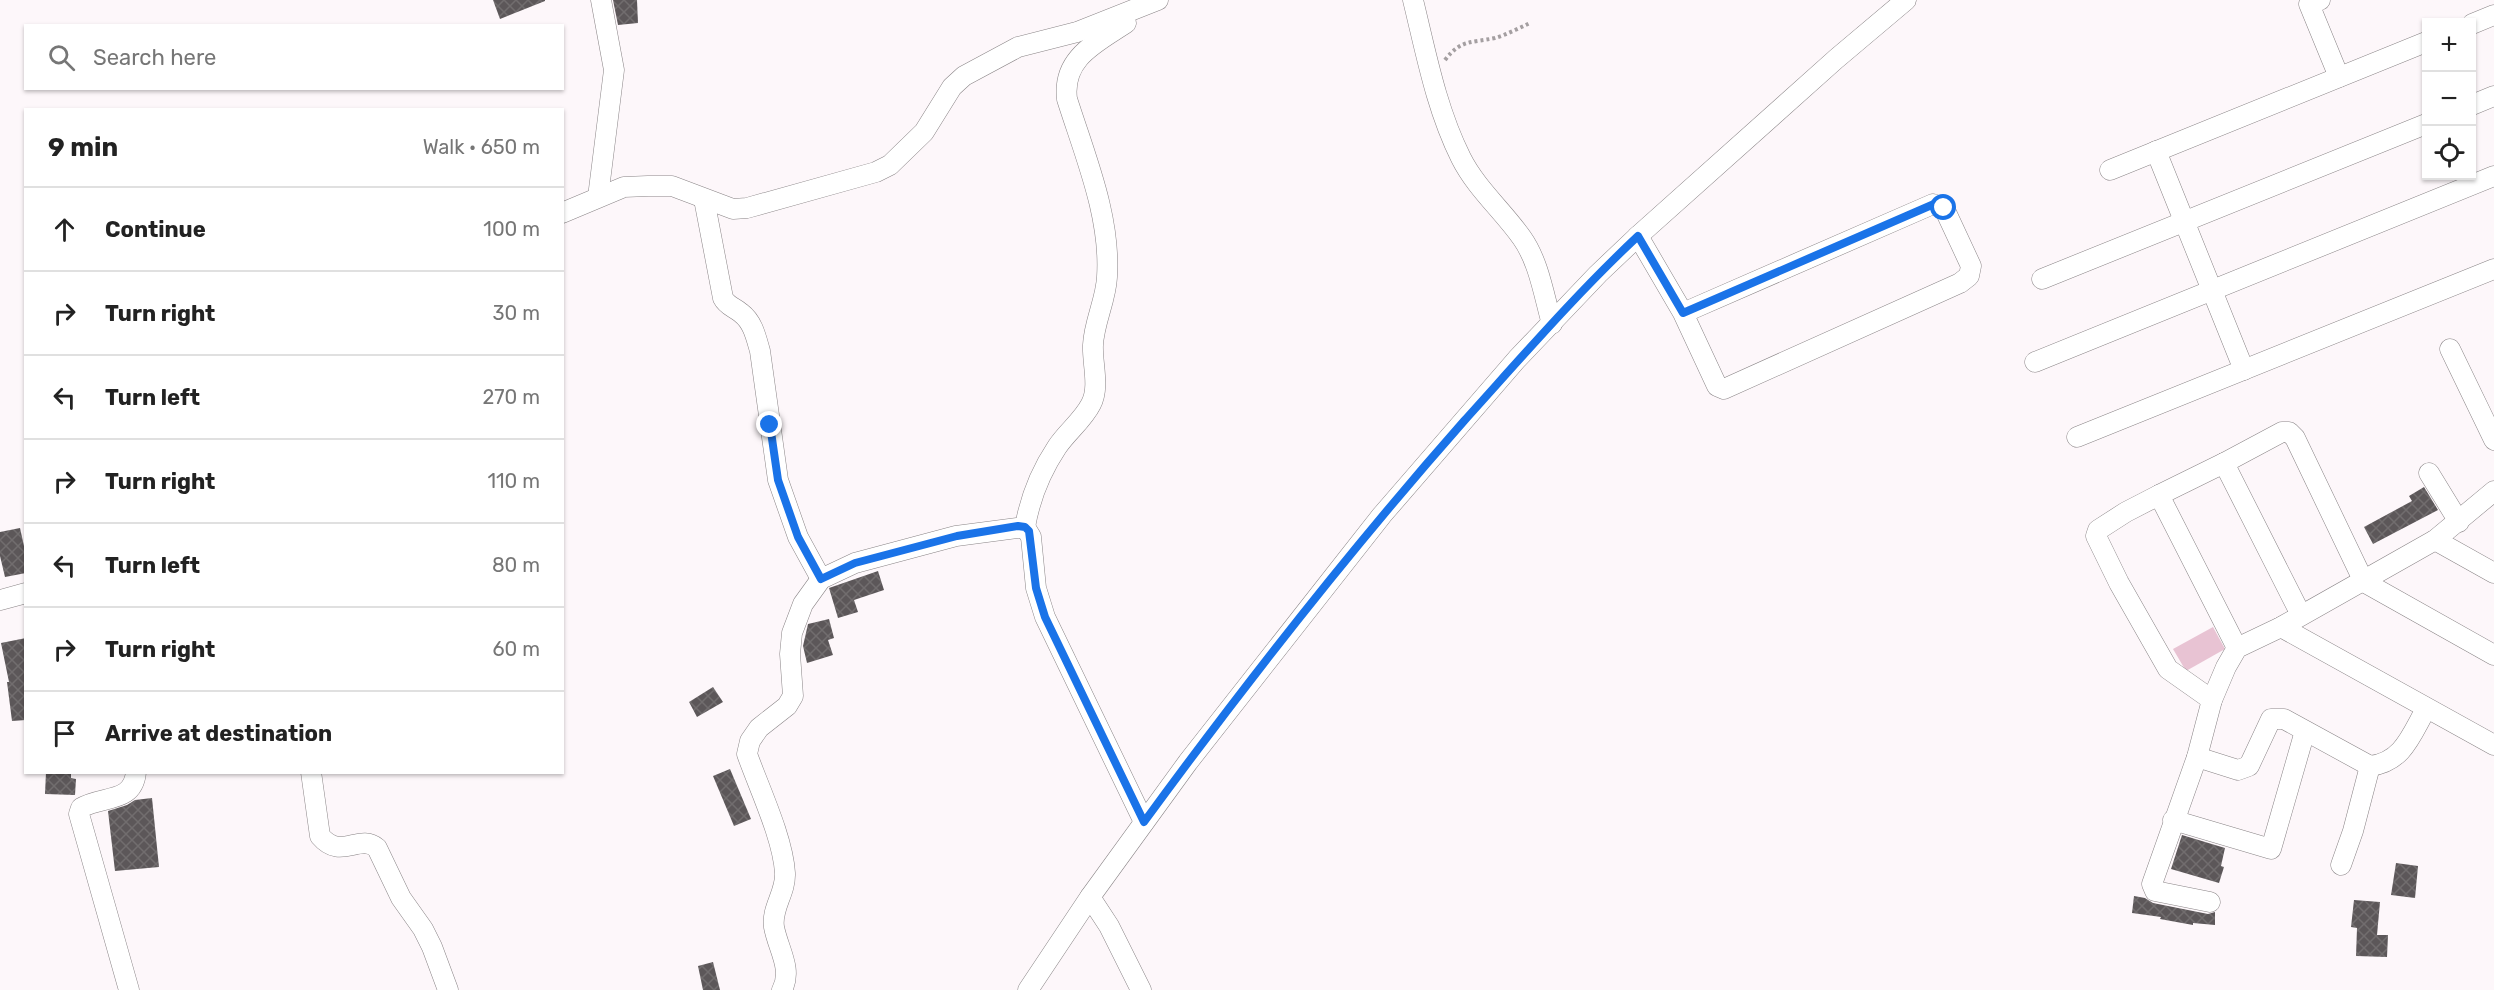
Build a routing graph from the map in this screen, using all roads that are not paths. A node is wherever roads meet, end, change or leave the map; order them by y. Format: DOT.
graph roads {
  1 [pos="601,0"];
  2 [pos="1413,0"];
  3 [pos="1906,0"];
  4 [pos="2320,0"];
  5 [pos="2494,15"];
  6 [pos="2476,22"];
  7 [pos="2422,44"];
  8 [pos="2339,77"];
  9 [pos="2494,96"];
  10 [pos="2476,103"];
  11 [pos="2422,126"];
  12 [pos="2156,151"];
  13 [pos="2110,170"];
  14 [pos="2494,176"];
  15 [pos="598,197"];
  16 [pos="704,199"];
  17 [pos="564,212"];
  18 [pos="2184,222"];
  19 [pos="1638,236"];
  20 [pos="2494,268"];
  21 [pos="2042,279"];
  22 [pos="2212,290"];
  23 [pos="1683,313"];
  24 [pos="1552,324"];
  25 [pos="2450,349"];
  26 [pos="2035,362"];
  27 [pos="2244,370"];
  28 [pos="2077,437"];
  29 [pos="2494,438"];
  30 [pos="2224,463"];
  31 [pos="2429,472"];
  32 [pos="2494,491"];
  33 [pos="2158,495"];
  34 [pos="2458,522"];
  35 [pos="1025,527"];
  36 [pos="2435,540"];
  37 [pos="2494,573"];
  38 [pos="821,579"];
  39 [pos="2364,582"];
  40 [pos="24,594"];
  41 [pos="0,600"];
  42 [pos="2301,615"];
  43 [pos="2281,627"];
  44 [pos="2237,648"];
  45 [pos="2494,655"];
  46 [pos="2212,700"];
  47 [pos="2426,709"];
  48 [pos="2305,731"];
  49 [pos="2494,745"];
  50 [pos="2197,757"];
  51 [pos="2370,766"];
  52 [pos="136,774"];
  53 [pos="311,774"];
  54 [pos="2174,820"];
  55 [pos="1144,822"];
  56 [pos="2341,865"];
  57 [pos="1090,897"];
  58 [pos="2210,902"];
  59 [pos="129,990"];
  60 [pos="448,990"];
  61 [pos="782,990"];
  62 [pos="1028,990"];
  63 [pos="1141,990"];
  1 -- 15 [label="street"];
  2 -- 24 [label="street"];
  3 -- 19 [label="street"];
  4 -- 8 [label="street"];
  5 -- 6 [label="street"];
  7 -- 8 [label="street"];
  8 -- 12 [label="street"];
  9 -- 10 [label="street"];
  11 -- 18 [label="street"];
  12 -- 13 [label="street"];
  12 -- 18 [label="street"];
  14 -- 22 [label="street"];
  15 -- 16 [label="street"];
  15 -- 17 [label="street"];
  16 -- 35 [label="street"];
  16 -- 38 [label="street"];
  18 -- 21 [label="street"];
  18 -- 22 [label="street"];
  19 -- 23 [label="street"];
  19 -- 24 [label="street"];
  20 -- 27 [label="street"];
  22 -- 26 [label="street"];
  22 -- 27 [label="street"];
  23 -- 23 [label="street"];
  24 -- 55 [label="street"];
  25 -- 29 [label="street"];
  27 -- 28 [label="street"];
  30 -- 33 [label="street"];
  30 -- 39 [label="street"];
  30 -- 42 [label="street"];
  31 -- 34 [label="street"];
  32 -- 34 [label="street"];
  33 -- 44 [label="street"];
  33 -- 46 [label="street"];
  34 -- 36 [label="street"];
  35 -- 38 [label="street"];
  35 -- 55 [label="street"];
  36 -- 37 [label="street"];
  36 -- 39 [label="street"];
  38 -- 61 [label="street"];
  39 -- 42 [label="street"];
  39 -- 45 [label="street"];
  40 -- 41 [label="street"];
  42 -- 43 [label="street"];
  43 -- 44 [label="street"];
  43 -- 47 [label="street"];
  44 -- 46 [label="street"];
  46 -- 50 [label="street"];
  47 -- 49 [label="street"];
  47 -- 51 [label="street"];
  48 -- 50 [label="street"];
  48 -- 51 [label="street"];
  48 -- 54 [label="street"];
  50 -- 54 [label="street"];
  51 -- 56 [label="street"];
  52 -- 59 [label="street"];
  53 -- 60 [label="street"];
  54 -- 58 [label="street"];
  55 -- 57 [label="street"];
  57 -- 62 [label="street"];
  57 -- 63 [label="street"];
}
